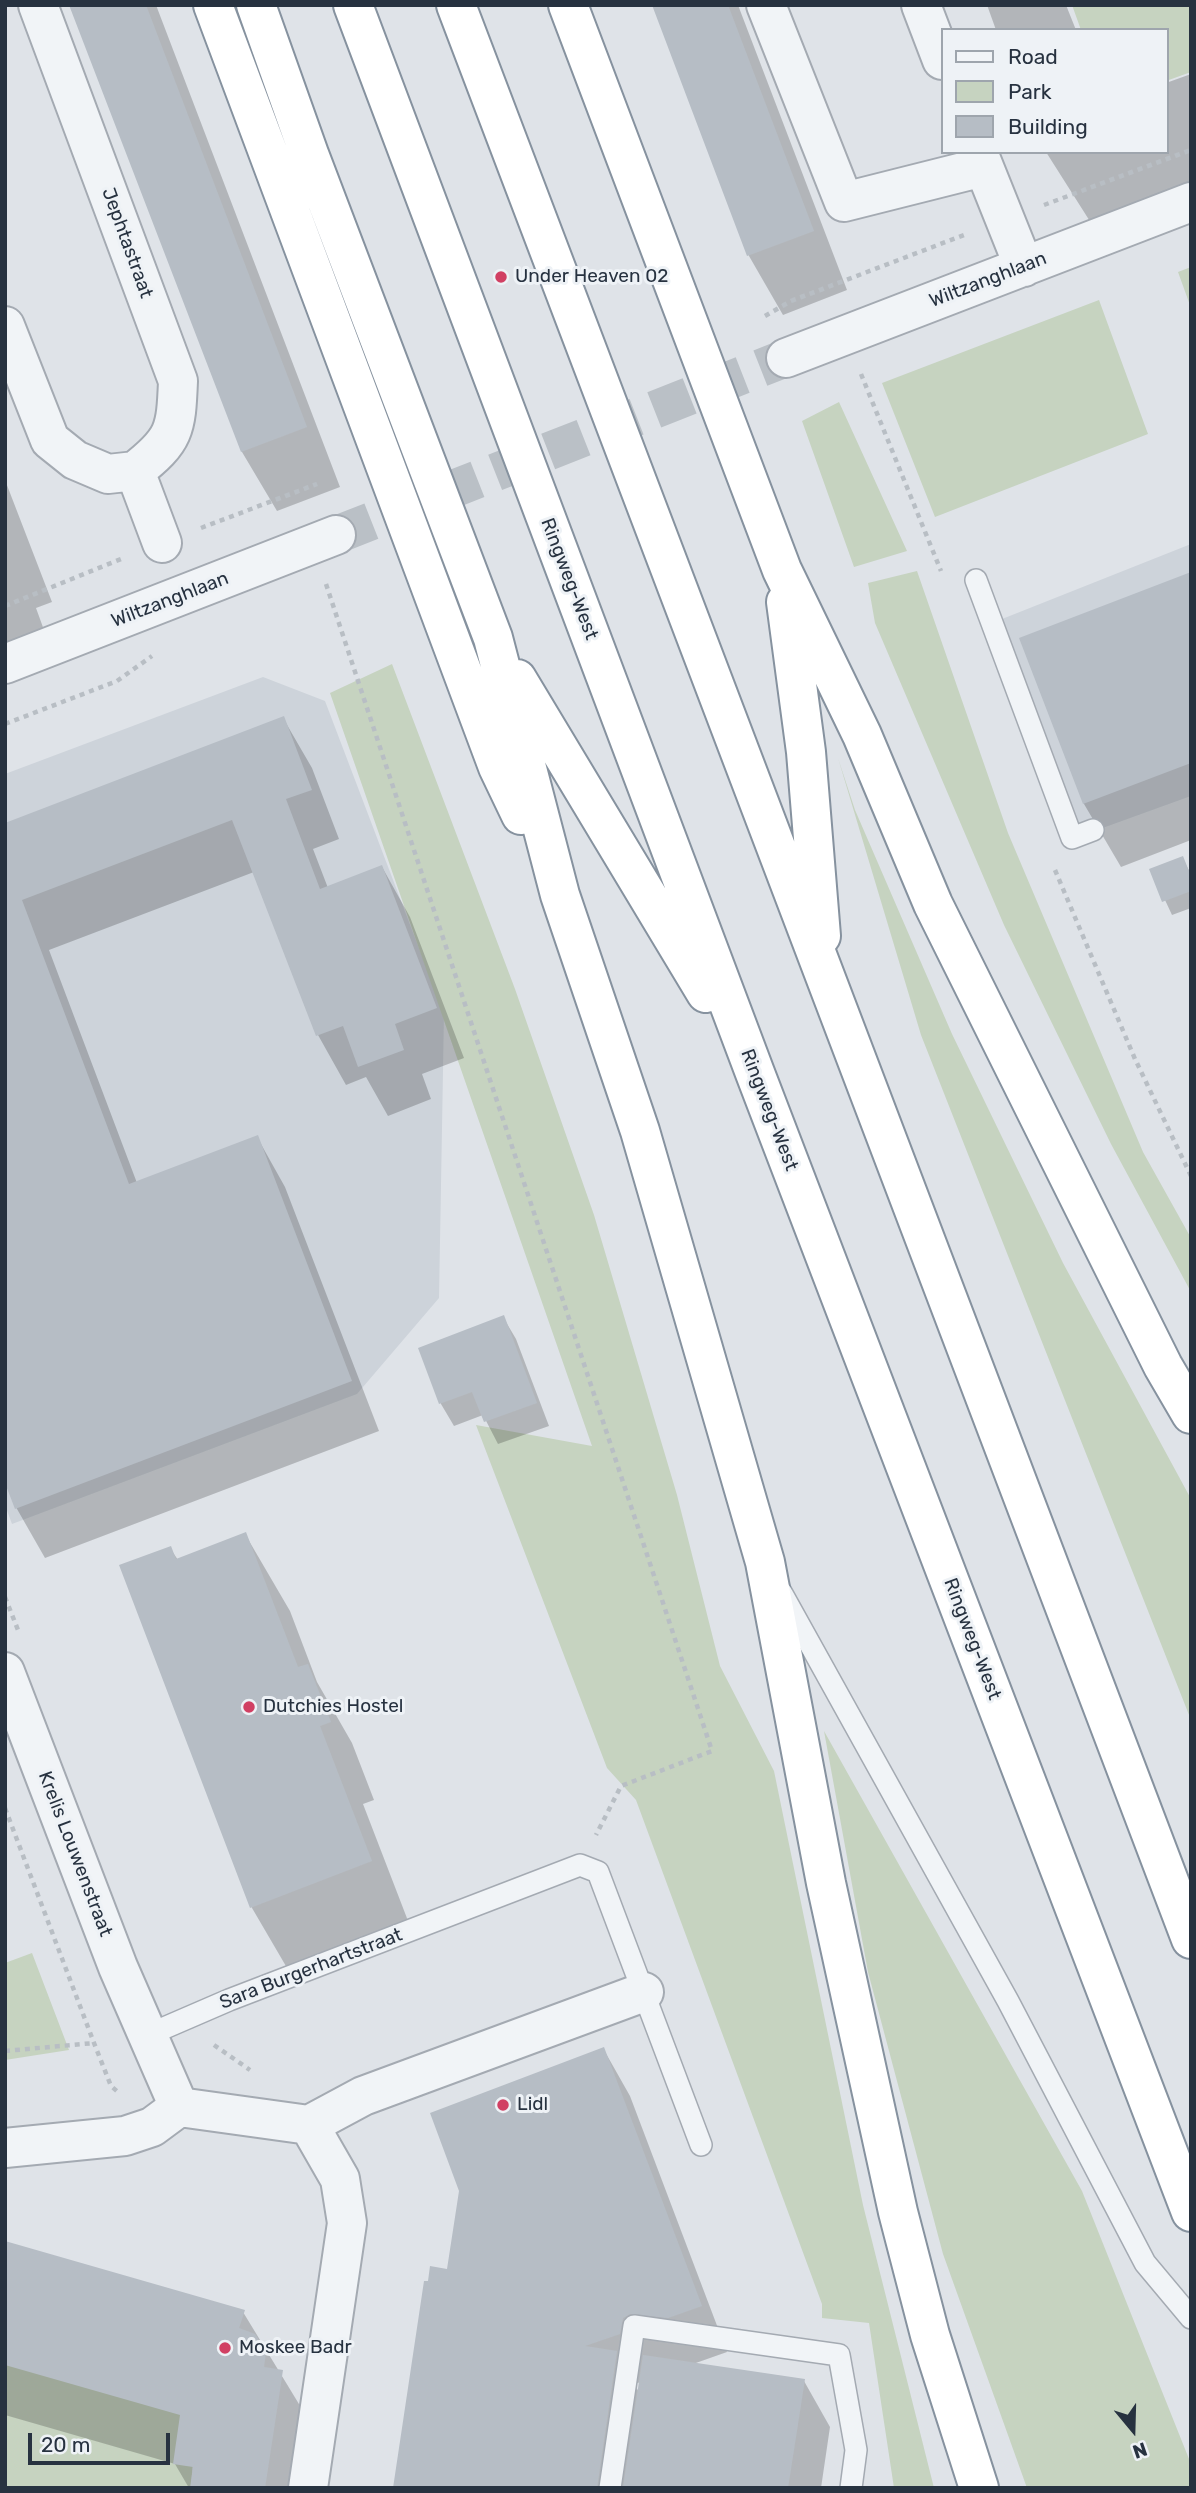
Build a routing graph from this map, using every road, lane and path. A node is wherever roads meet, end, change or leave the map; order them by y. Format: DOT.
graph roads {
  1 [pos="38,5"];
  2 [pos="213,5"];
  3 [pos="256,5"];
  4 [pos="353,5"];
  5 [pos="456,5"];
  6 [pos="568,5"];
  7 [pos="766,5"];
  8 [pos="921,5"];
  9 [pos="940,55"];
  10 [pos="980,160"];
  11 [pos="1191,202"];
  12 [pos="1024,267"];
  13 [pos="5,326"];
  14 [pos="786,358"];
  15 [pos="135,471"];
  16 [pos="336,535"];
  17 [pos="162,542"];
  18 [pos="782,570"];
  19 [pos="324,580"];
  20 [pos="976,580"];
  21 [pos="44,591"];
  22 [pos="5,606"];
  23 [pos="493,638"];
  24 [pos="160,651"];
  25 [pos="5,664"];
  26 [pos="5,724"];
  27 [pos="1093,830"];
  28 [pos="560,895"];
  29 [pos="825,979"];
  30 [pos="755,1073"];
  31 [pos="1191,1414"];
  32 [pos="765,1562"];
  33 [pos="5,1672"];
  34 [pos="580,1865"];
  35 [pos="1191,1939"];
  36 [pos="644,1992"];
  37 [pos="148,2035"];
  38 [pos="94,2043"];
  39 [pos="5,2051"];
  40 [pos="179,2107"];
  41 [pos="309,2125"];
  42 [pos="701,2145"];
  43 [pos="5,2148"];
  44 [pos="1191,2212"];
  45 [pos="1191,2318"];
  46 [pos="308,2488"];
  47 [pos="610,2488"];
  48 [pos="850,2488"];
  49 [pos="979,2488"];
  1 -- 15 [label="street, Jephtastraat"];
  2 -- 28 [label="highway"];
  3 -- 23 [label="highway"];
  4 -- 30 [label="highway, Ringweg-West"];
  5 -- 29 [label="highway"];
  6 -- 18 [label="highway"];
  7 -- 10 [label="street"];
  8 -- 9 [label="street"];
  10 -- 12 [label="street"];
  11 -- 12 [label="street, Wiltzanghlaan"];
  12 -- 14 [label="street, Wiltzanghlaan"];
  13 -- 15 [label="street"];
  15 -- 17 [label="street"];
  16 -- 25 [label="street, Wiltzanghlaan"];
  18 -- 29 [label="highway"];
  18 -- 31 [label="highway"];
  19 -- 34 [label="path"];
  20 -- 27 [label="lane"];
  21 -- 22 [label="path"];
  23 -- 28 [label="highway"];
  23 -- 30 [label="highway"];
  24 -- 26 [label="path"];
  28 -- 32 [label="highway"];
  29 -- 35 [label="highway"];
  30 -- 44 [label="highway, Ringweg-West"];
  32 -- 45 [label="lane"];
  32 -- 49 [label="highway"];
  33 -- 37 [label="street, Krelis Louwenstraat"];
  34 -- 36 [label="lane"];
  34 -- 37 [label="lane, Sara Burgerhartstraat"];
  36 -- 41 [label="street"];
  36 -- 42 [label="lane"];
  37 -- 40 [label="street"];
  38 -- 39 [label="path"];
  40 -- 41 [label="street"];
  40 -- 43 [label="street"];
  41 -- 46 [label="street"];
  47 -- 48 [label="lane"];
}
